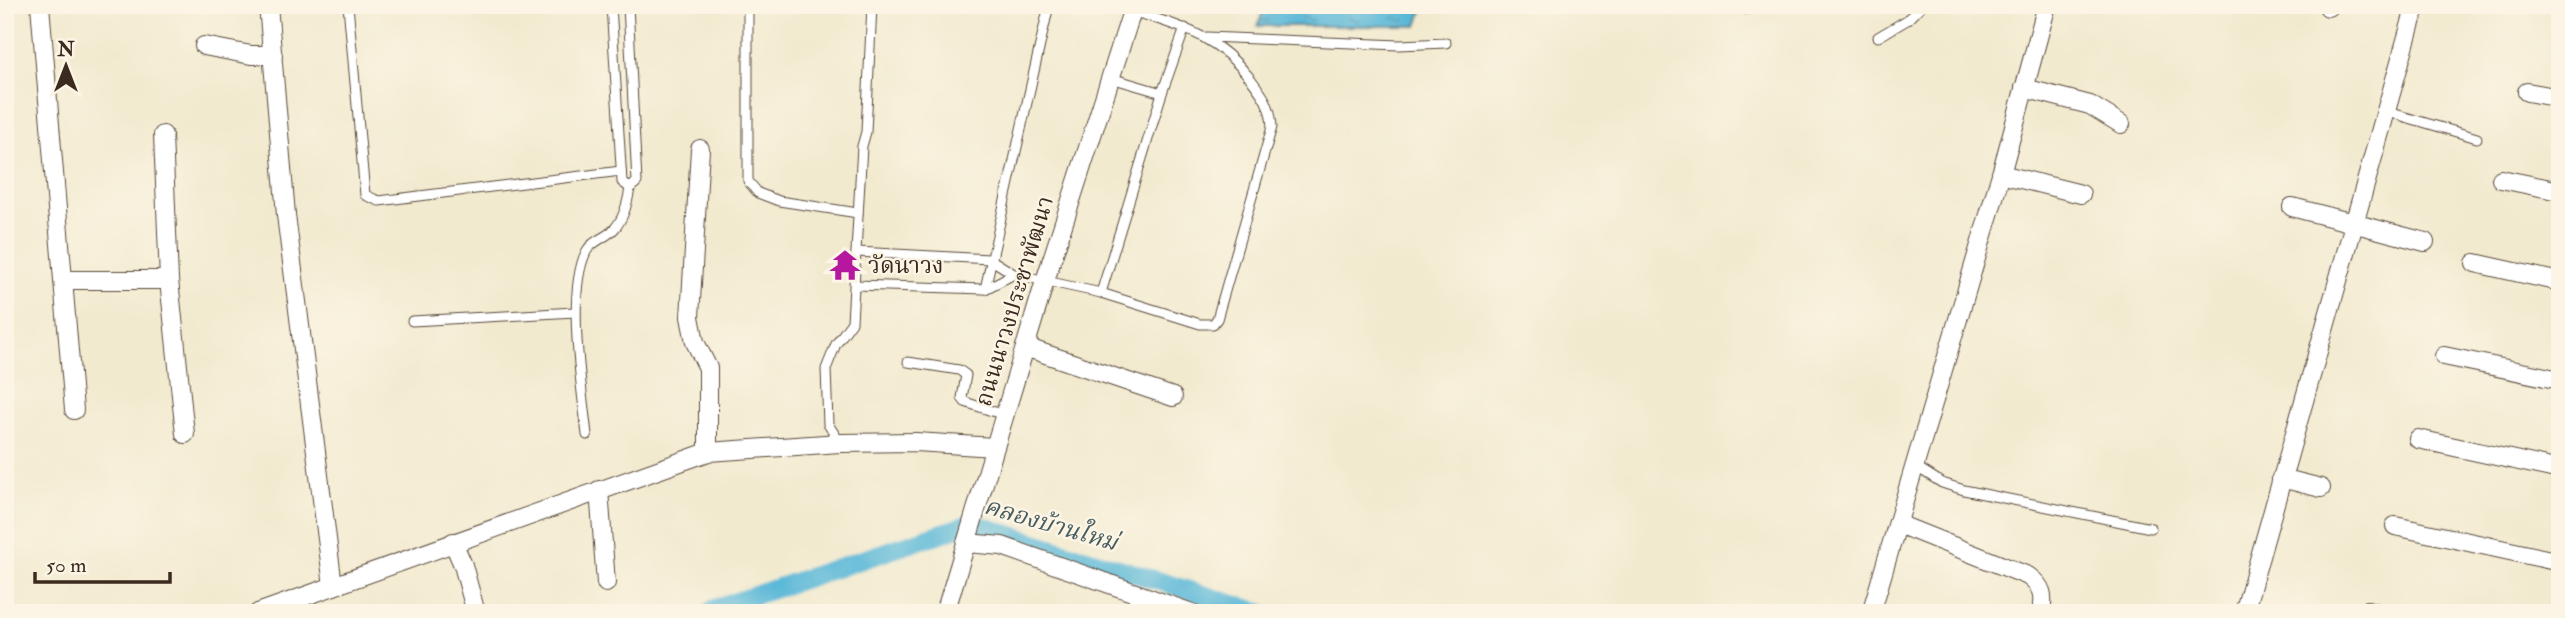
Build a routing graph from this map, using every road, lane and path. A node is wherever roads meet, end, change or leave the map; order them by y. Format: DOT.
graph roads {
  1 [pos="40,5"];
  2 [pos="268,5"];
  3 [pos="348,5"];
  4 [pos="611,5"];
  5 [pos="628,5"];
  6 [pos="748,5"];
  7 [pos="872,5"];
  8 [pos="1049,5"];
  9 [pos="1730,5"];
  10 [pos="1922,5"];
  11 [pos="2047,5"];
  12 [pos="2416,5"];
  13 [pos="1133,8"];
  14 [pos="1746,9"];
  15 [pos="1185,29"];
  16 [pos="1206,37"];
  17 [pos="1878,37"];
  18 [pos="1446,43"];
  19 [pos="204,46"];
  20 [pos="272,55"];
  21 [pos="1111,78"];
  22 [pos="2024,88"];
  23 [pos="2527,92"];
  24 [pos="1162,93"];
  25 [pos="2560,98"];
  26 [pos="2385,111"];
  27 [pos="2121,124"];
  28 [pos="163,135"];
  29 [pos="2477,138"];
  30 [pos="700,149"];
  31 [pos="621,171"];
  32 [pos="2001,174"];
  33 [pos="2501,178"];
  34 [pos="630,188"];
  35 [pos="2560,191"];
  36 [pos="2081,194"];
  37 [pos="2292,206"];
  38 [pos="858,212"];
  39 [pos="2353,222"];
  40 [pos="2425,242"];
  41 [pos="857,252"];
  42 [pos="990,259"];
  43 [pos="2475,262"];
  44 [pos="1014,274"];
  45 [pos="63,280"];
  46 [pos="169,280"];
  47 [pos="1045,281"];
  48 [pos="2560,282"];
  49 [pos="856,285"];
  50 [pos="985,289"];
  51 [pos="1101,293"];
  52 [pos="575,312"];
  53 [pos="412,321"];
  54 [pos="1025,347"];
  55 [pos="2444,356"];
  56 [pos="908,362"];
  57 [pos="2560,380"];
  58 [pos="1173,397"];
  59 [pos="74,410"];
  60 [pos="1004,415"];
  61 [pos="185,433"];
  62 [pos="587,435"];
  63 [pos="2418,439"];
  64 [pos="840,443"];
  65 [pos="994,447"];
  66 [pos="708,452"];
  67 [pos="1915,466"];
  68 [pos="2560,470"];
  69 [pos="2281,478"];
  70 [pos="2320,488"];
  71 [pos="600,490"];
  72 [pos="1898,524"];
  73 [pos="2395,526"];
  74 [pos="2151,528"];
  75 [pos="967,540"];
  76 [pos="453,542"];
  77 [pos="2560,562"];
  78 [pos="606,583"];
  79 [pos="333,586"];
  80 [pos="307,605"];
  81 [pos="258,613"];
  82 [pos="476,613"];
  83 [pos="944,613"];
  84 [pos="1192,613"];
  85 [pos="1871,613"];
  86 [pos="2041,613"];
  87 [pos="2244,613"];
  1 -- 45 [label="street"];
  2 -- 20 [label="street"];
  3 -- 31 [label="lane"];
  4 -- 31 [label="lane"];
  5 -- 34 [label="lane"];
  6 -- 38 [label="lane"];
  7 -- 38 [label="lane"];
  8 -- 42 [label="lane"];
  9 -- 14 [label="lane"];
  10 -- 17 [label="lane"];
  11 -- 22 [label="street"];
  12 -- 26 [label="street"];
  13 -- 15 [label="lane"];
  13 -- 21 [label="street, ถนนนาวงประชาพัฒนา"];
  15 -- 16 [label="lane"];
  15 -- 24 [label="lane"];
  16 -- 18 [label="lane"];
  16 -- 51 [label="lane"];
  19 -- 20 [label="street"];
  20 -- 79 [label="street"];
  21 -- 24 [label="lane"];
  21 -- 47 [label="street, ถนนนาวงประชาพัฒนา"];
  22 -- 27 [label="street"];
  22 -- 32 [label="street"];
  23 -- 25 [label="street"];
  24 -- 51 [label="lane"];
  26 -- 29 [label="lane"];
  26 -- 39 [label="street"];
  28 -- 46 [label="street"];
  30 -- 66 [label="street"];
  31 -- 34 [label="lane"];
  32 -- 36 [label="street"];
  32 -- 67 [label="street"];
  33 -- 35 [label="street"];
  34 -- 52 [label="lane"];
  37 -- 39 [label="street"];
  38 -- 41 [label="lane"];
  39 -- 40 [label="street"];
  39 -- 69 [label="street"];
  41 -- 42 [label="lane"];
  41 -- 49 [label="lane"];
  42 -- 44 [label="lane"];
  42 -- 50 [label="lane"];
  43 -- 48 [label="street"];
  44 -- 47 [label="lane"];
  44 -- 50 [label="lane"];
  45 -- 46 [label="street"];
  45 -- 59 [label="street"];
  46 -- 61 [label="street"];
  47 -- 51 [label="lane"];
  47 -- 54 [label="street, ถนนนาวงประชาพัฒนา"];
  49 -- 50 [label="lane"];
  49 -- 64 [label="lane"];
  52 -- 53 [label="lane"];
  52 -- 62 [label="lane"];
  54 -- 58 [label="street"];
  54 -- 60 [label="street, ถนนนาวงประชาพัฒนา"];
  55 -- 57 [label="street"];
  56 -- 60 [label="lane"];
  60 -- 65 [label="street, ถนนนาวงประชาพัฒนา"];
  63 -- 68 [label="street"];
  64 -- 65 [label="street"];
  64 -- 66 [label="street"];
  65 -- 75 [label="street, ถนนนาวงประชาพัฒนา"];
  66 -- 71 [label="street"];
  67 -- 72 [label="street"];
  67 -- 74 [label="lane"];
  69 -- 70 [label="street"];
  69 -- 87 [label="street"];
  71 -- 76 [label="street"];
  71 -- 78 [label="street"];
  72 -- 85 [label="street"];
  72 -- 86 [label="street"];
  73 -- 77 [label="street"];
  75 -- 83 [label="street, ถนนนาวงประชาพัฒนา"];
  75 -- 84 [label="street"];
  76 -- 79 [label="street"];
  76 -- 82 [label="street"];
  79 -- 80 [label="street"];
  80 -- 81 [label="street"];
}
